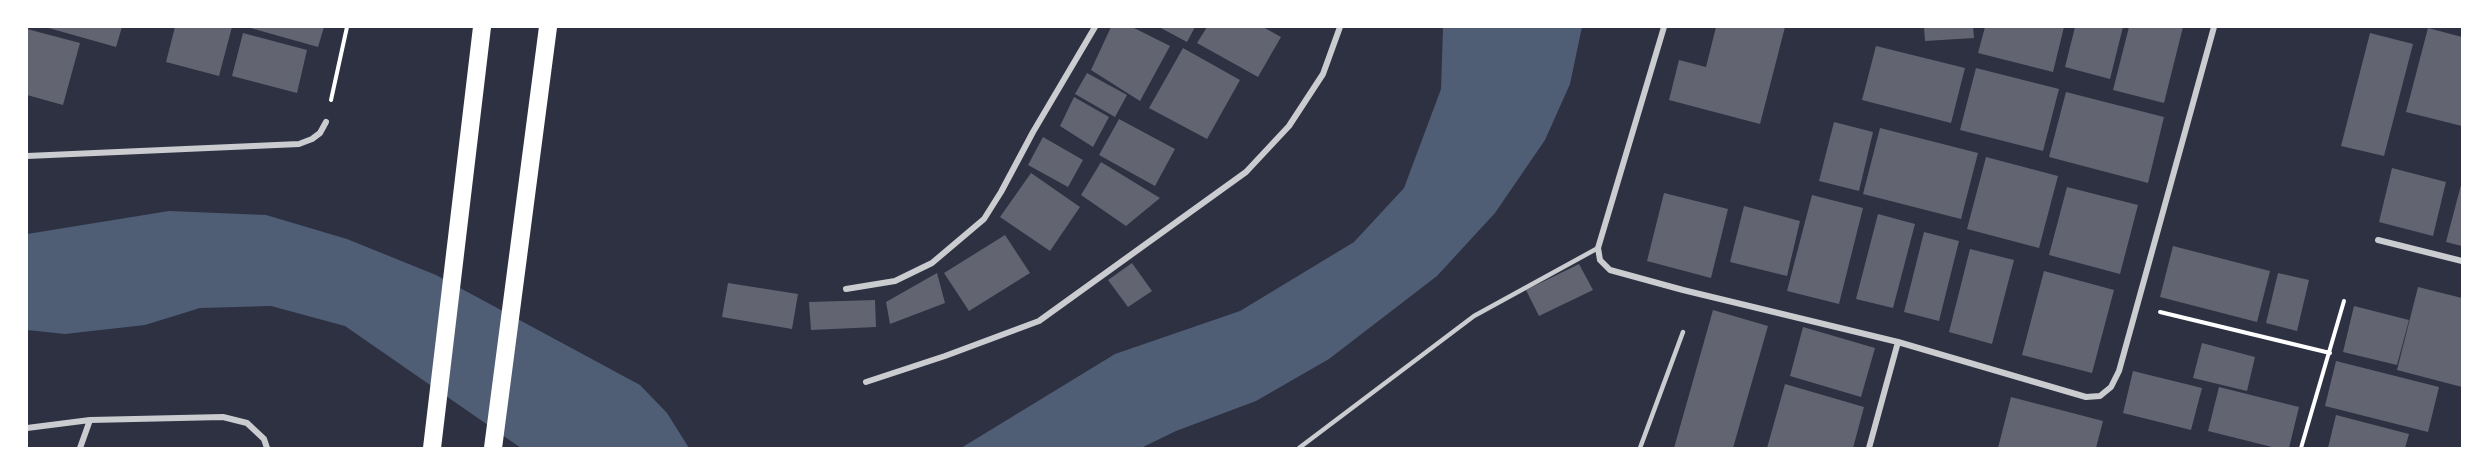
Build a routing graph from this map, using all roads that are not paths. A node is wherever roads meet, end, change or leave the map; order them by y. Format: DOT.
graph roads {
  1 [pos="482,27"];
  2 [pos="548,27"];
  3 [pos="1095,27"];
  4 [pos="1340,27"];
  5 [pos="1664,27"];
  6 [pos="2214,27"];
  7 [pos="326,122"];
  8 [pos="27,156"];
  9 [pos="2378,240"];
  10 [pos="1598,248"];
  11 [pos="2462,261"];
  12 [pos="846,289"];
  13 [pos="1683,332"];
  14 [pos="1899,342"];
  15 [pos="866,382"];
  16 [pos="90,420"];
  17 [pos="27,429"];
  18 [pos="80,448"];
  19 [pos="267,448"];
  20 [pos="432,448"];
  21 [pos="494,448"];
  22 [pos="1299,448"];
  23 [pos="1640,448"];
  24 [pos="1869,448"];
  1 -- 20 [label="highway"];
  2 -- 21 [label="highway"];
  3 -- 12 [label="street"];
  4 -- 15 [label="street"];
  5 -- 10 [label="street"];
  6 -- 14 [label="street"];
  7 -- 8 [label="street"];
  9 -- 11 [label="street"];
  10 -- 14 [label="street"];
  10 -- 22 [label="lane"];
  13 -- 23 [label="lane"];
  14 -- 24 [label="street"];
  16 -- 17 [label="street"];
  16 -- 18 [label="street"];
  16 -- 19 [label="street"];
}
